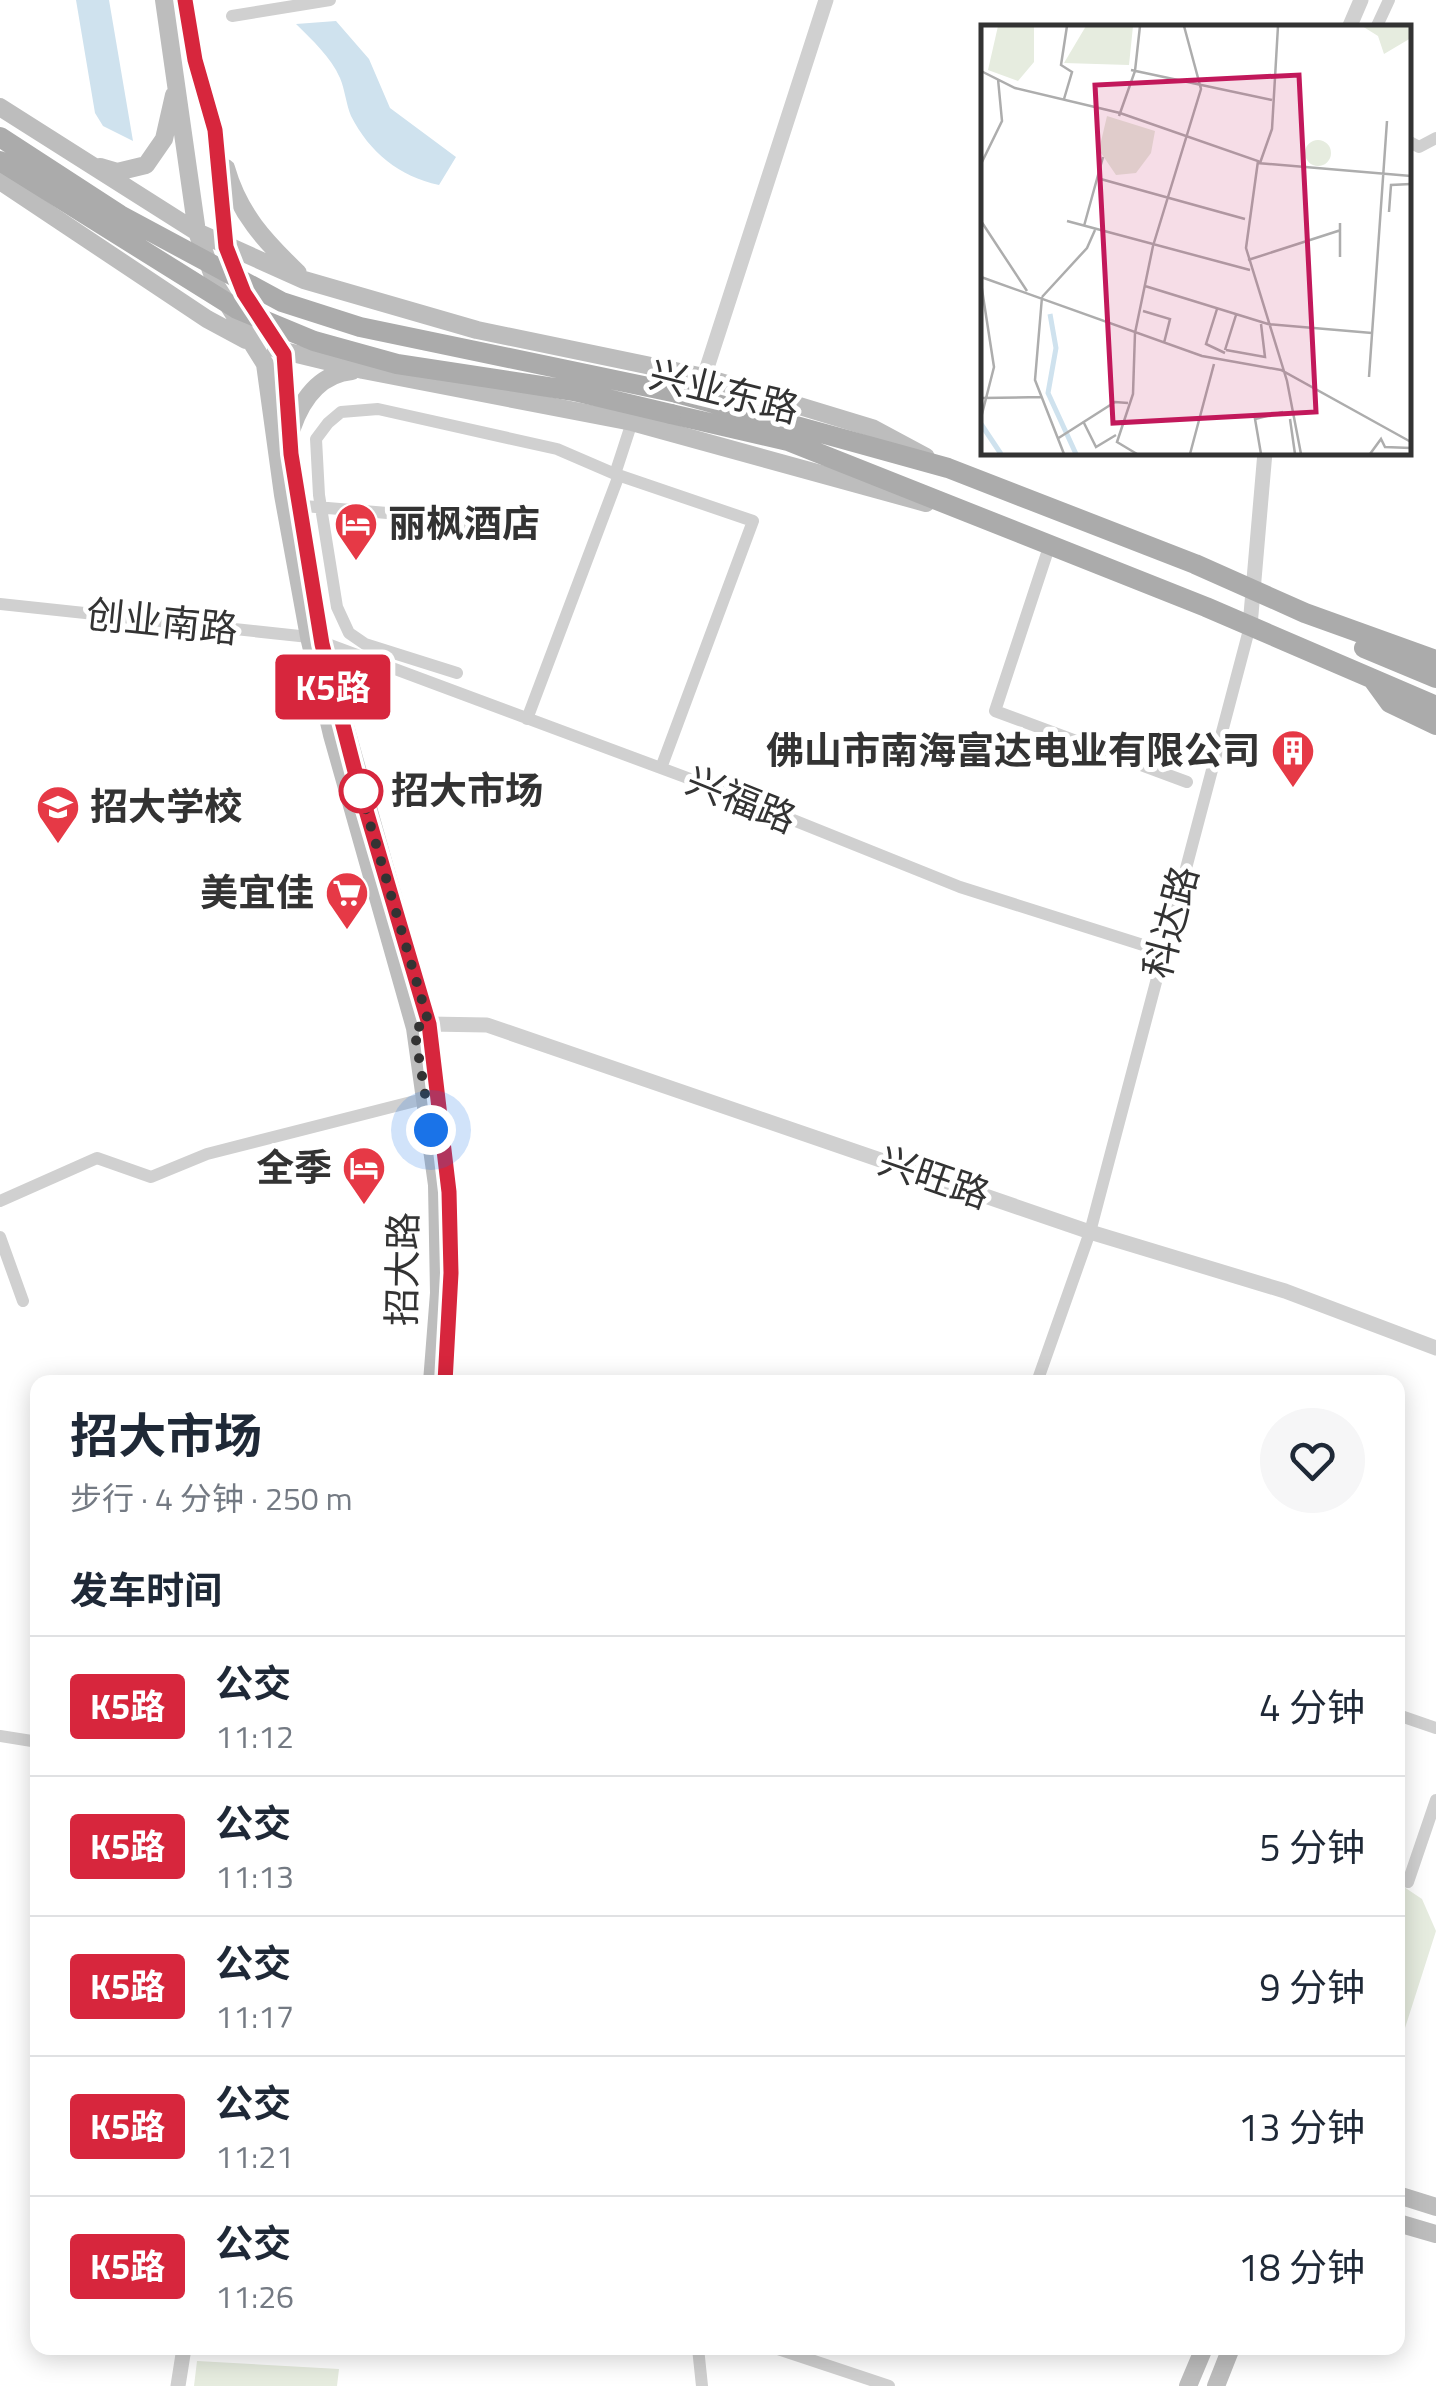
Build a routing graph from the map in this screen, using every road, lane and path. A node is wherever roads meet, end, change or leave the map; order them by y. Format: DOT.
graph roads {
  1 [pos="164,0"];
  2 [pos="185,0"];
  3 [pos="330,0"];
  4 [pos="826,0"];
  5 [pos="1361,0"];
  6 [pos="1389,0"];
  7 [pos="232,16"];
  8 [pos="1350,25"];
  9 [pos="1377,25"];
  10 [pos="178,80"];
  11 [pos="0,107"];
  12 [pos="209,108"];
  13 [pos="182,112"];
  14 [pos="215,130"];
  15 [pos="0,136"];
  16 [pos="1436,138"];
  17 [pos="1411,143"];
  18 [pos="78,160"];
  19 [pos="0,161"];
  20 [pos="0,181"];
  21 [pos="197,232"];
  22 [pos="226,247"];
  23 [pos="304,280"];
  24 [pos="248,342"];
  25 [pos="281,350"];
  26 [pos="363,370"];
  27 [pos="704,377"];
  28 [pos="632,422"];
  29 [pos="291,454"];
  30 [pos="1266,455"];
  31 [pos="948,468"];
  32 [pos="617,474"];
  33 [pos="292,506"];
  34 [pos="322,508"];
  35 [pos="980,515"];
  36 [pos="511,537"];
  37 [pos="1050,544"];
  38 [pos="1195,564"];
  39 [pos="1255,591"];
  40 [pos="1185,599"];
  41 [pos="0,604"];
  42 [pos="1305,613"];
  43 [pos="1250,626"];
  44 [pos="316,641"];
  45 [pos="1436,660"];
  46 [pos="456,674"];
  47 [pos="1436,678"];
  48 [pos="1373,680"];
  49 [pos="1436,706"];
  50 [pos="527,719"];
  51 [pos="1436,725"];
  52 [pos="661,768"];
  53 [pos="1187,782"];
  54 [pos="1162,950"];
  55 [pos="422,1026"];
  56 [pos="427,1098"];
  57 [pos="0,1201"];
  58 [pos="1090,1232"];
  59 [pos="0,1238"];
  60 [pos="23,1301"];
  61 [pos="1436,1348"];
  62 [pos="433,1375"];
  63 [pos="445,1375"];
  64 [pos="1039,1375"];
  65 [pos="1405,1717"];
  66 [pos="1436,1728"];
  67 [pos="0,1736"];
  68 [pos="30,1741"];
  69 [pos="1436,1800"];
  70 [pos="1408,1882"];
  71 [pos="1405,2197"];
  72 [pos="1436,2206"];
  73 [pos="1405,2225"];
  74 [pos="1436,2234"];
  75 [pos="183,2355"];
  76 [pos="699,2355"];
  77 [pos="796,2355"];
  78 [pos="1201,2355"];
  79 [pos="1229,2355"];
  80 [pos="178,2386"];
  81 [pos="702,2386"];
  82 [pos="889,2386"];
  83 [pos="1188,2386"];
  84 [pos="1216,2386"];
  1 -- 10 [label="main road, 招大路"];
  2 -- 12 [label="main road"];
  3 -- 7 [label="street"];
  4 -- 27 [label="street"];
  5 -- 8 [label="street"];
  6 -- 9 [label="street"];
  10 -- 13 [label="main road, 招大路"];
  10 -- 18 [label="main road"];
  11 -- 18 [label="main road"];
  12 -- 13 [label="main road"];
  12 -- 14 [label="main road"];
  13 -- 21 [label="main road, 招大路"];
  14 -- 22 [label="main road"];
  14 -- 23 [label="main road"];
  15 -- 31 [label="main road, bridge"];
  16 -- 17 [label="street"];
  18 -- 21 [label="main road"];
  19 -- 35 [label="main road, 兴业东路, bridge"];
  20 -- 24 [label="main road"];
  21 -- 22 [label="main road"];
  21 -- 24 [label="main road, 招大路"];
  22 -- 23 [label="main road"];
  22 -- 25 [label="main road"];
  23 -- 27 [label="main road"];
  24 -- 25 [label="main road"];
  24 -- 33 [label="main road, 招大路"];
  25 -- 26 [label="main road"];
  25 -- 29 [label="main road, 招大路"];
  26 -- 28 [label="main road"];
  26 -- 29 [label="main road"];
  27 -- 31 [label="main road"];
  28 -- 32 [label="street"];
  28 -- 35 [label="main road"];
  29 -- 33 [label="main road, 招大路"];
  30 -- 39 [label="street, 科达路"];
  31 -- 38 [label="main road"];
  32 -- 34 [label="street"];
  32 -- 50 [label="street"];
  32 -- 52 [label="street"];
  33 -- 34 [label="street"];
  33 -- 44 [label="main road, 招大路"];
  34 -- 36 [label="street"];
  34 -- 46 [label="street"];
  35 -- 37 [label="main road, 兴业东路"];
  37 -- 40 [label="main road, 兴业东路"];
  37 -- 53 [label="street"];
  38 -- 39 [label="main road"];
  38 -- 40 [label="main road"];
  39 -- 42 [label="main road"];
  39 -- 43 [label="street, 科达路"];
  40 -- 43 [label="main road, 兴业东路"];
  41 -- 44 [label="street, 创业南路"];
  42 -- 45 [label="main road"];
  42 -- 47 [label="main road"];
  43 -- 48 [label="main road, 兴业东路"];
  43 -- 54 [label="street, 科达路"];
  44 -- 50 [label="street, 兴福路"];
  44 -- 55 [label="main road, 招大路"];
  48 -- 49 [label="main road, 兴业东路"];
  48 -- 51 [label="main road"];
  50 -- 52 [label="street, 兴福路"];
  52 -- 54 [label="street, 兴福路"];
  54 -- 58 [label="street, 科达路"];
  55 -- 56 [label="main road, 招大路"];
  55 -- 58 [label="street, 兴旺路"];
  55 -- 63 [label="main road, 招大路"];
  56 -- 57 [label="street"];
  56 -- 62 [label="main road, 招大路"];
  58 -- 61 [label="street, 兴旺路"];
  58 -- 64 [label="street, 科达路"];
  59 -- 60 [label="street"];
  65 -- 66 [label="street"];
  67 -- 68 [label="street"];
  69 -- 70 [label="street"];
  71 -- 72 [label="main road"];
  73 -- 74 [label="main road"];
  75 -- 80 [label="street"];
  76 -- 81 [label="street"];
  77 -- 82 [label="street"];
  78 -- 83 [label="main road"];
  79 -- 84 [label="main road"];
}
